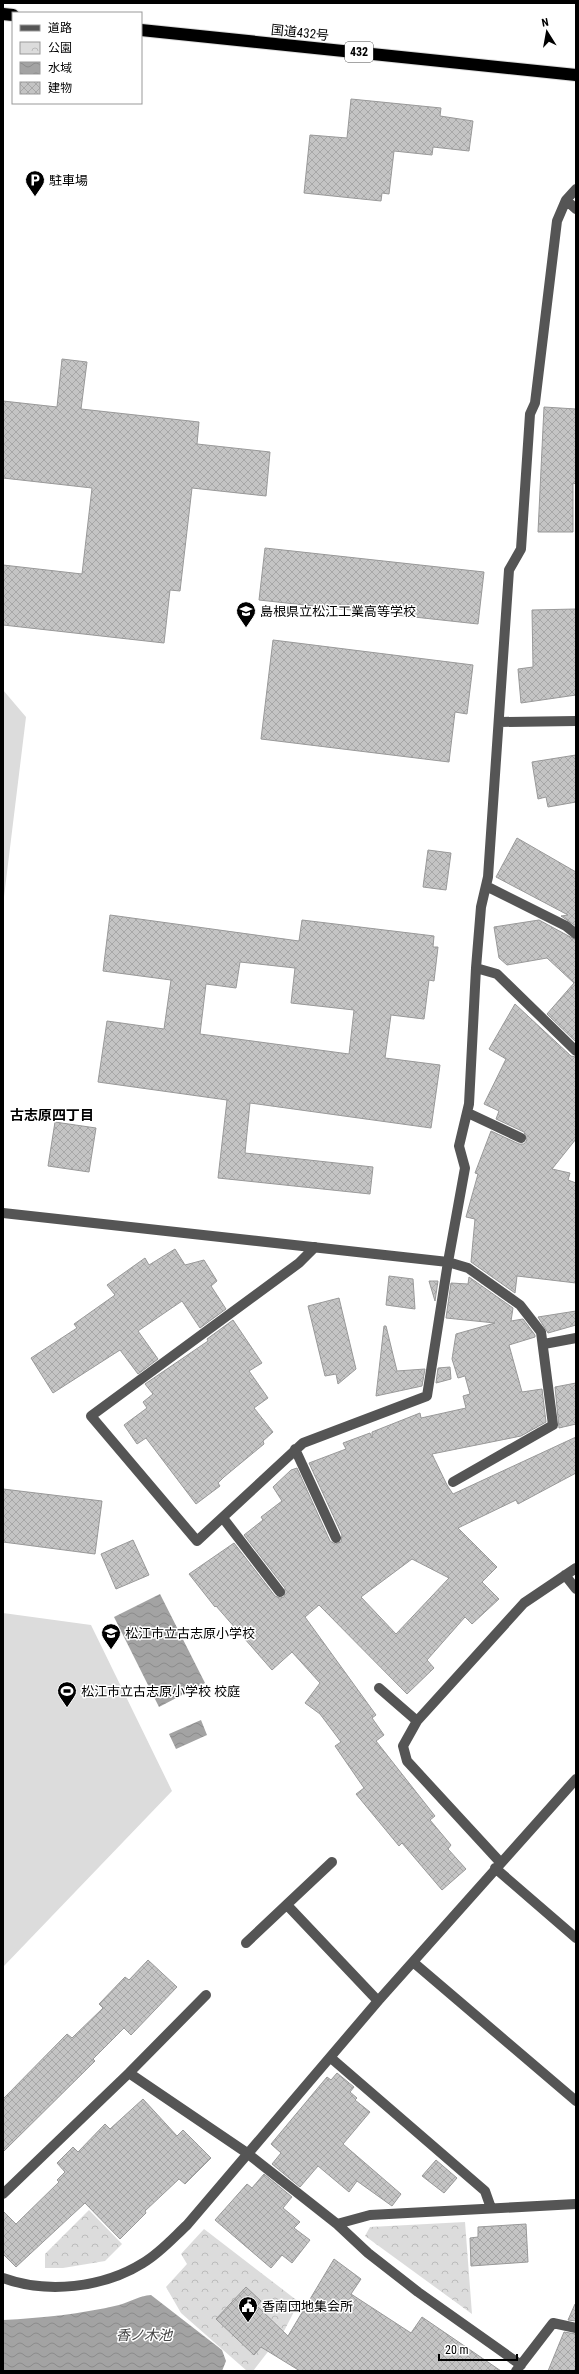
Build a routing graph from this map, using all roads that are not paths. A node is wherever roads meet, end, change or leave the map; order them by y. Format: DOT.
graph roads {
  1 [pos="142,30"];
  2 [pos="576,76"];
  3 [pos="576,189"];
  4 [pos="566,200"];
  5 [pos="576,209"];
  6 [pos="576,721"];
  7 [pos="500,722"];
  8 [pos="486,886"];
  9 [pos="576,934"];
  10 [pos="476,968"];
  11 [pos="576,1051"];
  12 [pos="468,1113"];
  13 [pos="521,1138"];
  14 [pos="3,1213"];
  15 [pos="315,1247"];
  16 [pos="448,1262"];
  17 [pos="576,1338"];
  18 [pos="544,1344"];
  19 [pos="295,1449"];
  20 [pos="454,1482"];
  21 [pos="223,1518"];
  22 [pos="336,1538"];
  23 [pos="576,1568"];
  24 [pos="565,1575"];
  25 [pos="576,1589"];
  26 [pos="280,1592"];
  27 [pos="379,1688"];
  28 [pos="417,1721"];
  29 [pos="576,1779"];
  30 [pos="332,1862"];
  31 [pos="497,1865"];
  32 [pos="287,1905"];
  33 [pos="576,1938"];
  34 [pos="246,1944"];
  35 [pos="413,1962"];
  36 [pos="206,1995"];
  37 [pos="378,2001"];
  38 [pos="331,2058"];
  39 [pos="129,2073"];
  40 [pos="576,2102"];
  41 [pos="247,2153"];
  42 [pos="3,2194"];
  43 [pos="576,2204"];
  44 [pos="492,2208"];
  45 [pos="337,2224"];
  46 [pos="3,2278"];
  47 [pos="576,2328"];
  48 [pos="519,2368"];
  1 -- 2 [label="highway, 国道432号 / 432"];
  3 -- 4 [label="street"];
  4 -- 5 [label="street"];
  4 -- 7 [label="street"];
  6 -- 7 [label="street"];
  7 -- 8 [label="street"];
  8 -- 9 [label="street"];
  8 -- 10 [label="street"];
  10 -- 11 [label="street"];
  10 -- 12 [label="street"];
  12 -- 13 [label="street"];
  12 -- 16 [label="street"];
  14 -- 15 [label="street"];
  15 -- 16 [label="street"];
  15 -- 21 [label="street"];
  16 -- 18 [label="street"];
  16 -- 19 [label="street"];
  17 -- 18 [label="street"];
  18 -- 20 [label="street"];
  19 -- 21 [label="street"];
  19 -- 22 [label="street"];
  21 -- 26 [label="street"];
  23 -- 24 [label="street"];
  24 -- 25 [label="street"];
  24 -- 28 [label="street"];
  27 -- 28 [label="street"];
  28 -- 31 [label="street"];
  29 -- 31 [label="street"];
  30 -- 32 [label="street"];
  31 -- 33 [label="street"];
  31 -- 35 [label="street"];
  32 -- 34 [label="street"];
  32 -- 37 [label="street"];
  35 -- 37 [label="street"];
  35 -- 40 [label="street"];
  36 -- 39 [label="street"];
  37 -- 38 [label="street"];
  38 -- 41 [label="street"];
  38 -- 44 [label="street"];
  39 -- 41 [label="street"];
  39 -- 42 [label="street"];
  41 -- 45 [label="street"];
  41 -- 46 [label="street"];
  43 -- 44 [label="street"];
  44 -- 45 [label="street"];
  45 -- 48 [label="street"];
  47 -- 48 [label="street"];
}
